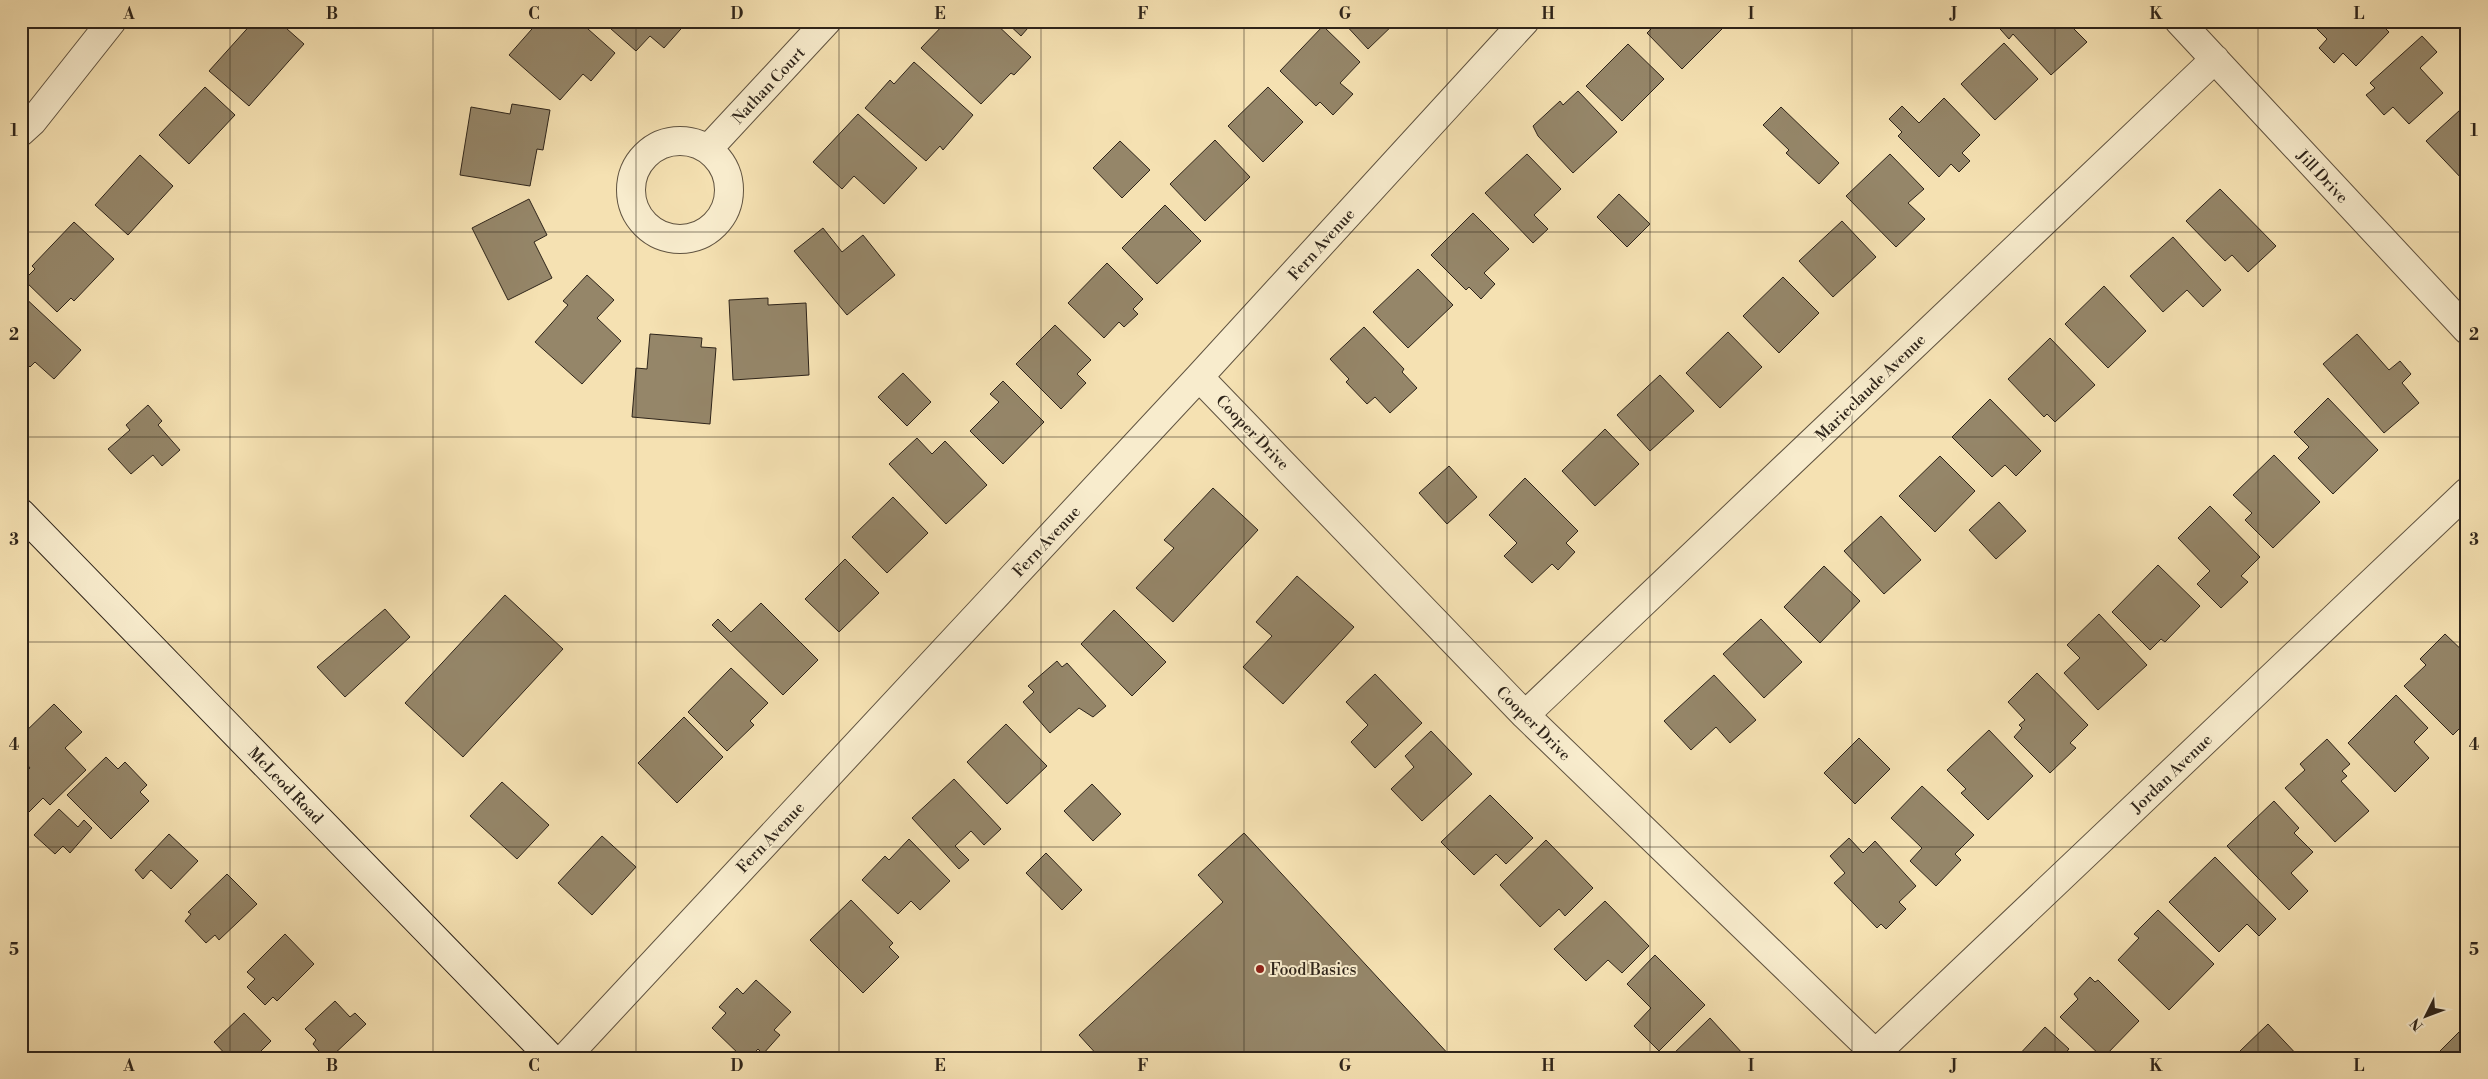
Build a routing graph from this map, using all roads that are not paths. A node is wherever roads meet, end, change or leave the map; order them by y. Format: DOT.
graph roads {
  1 [pos="112,21"];
  2 [pos="827,21"];
  3 [pos="1524,21"];
  4 [pos="2179,21"];
  5 [pos="2214,59"];
  6 [pos="21,132"];
  7 [pos="709,148"];
  8 [pos="2467,330"];
  9 [pos="1199,377"];
  10 [pos="2467,492"];
  11 [pos="21,513"];
  12 [pos="1525,715"];
  13 [pos="1878,1056"];
  14 [pos="551,1058"];
  15 [pos="565,1058"];
  1 -- 6 [label="street"];
  2 -- 7 [label="street, Nathan Court"];
  3 -- 9 [label="street, Fern Avenue"];
  4 -- 5 [label="street, Jill Drive"];
  5 -- 8 [label="street, Jill Drive"];
  5 -- 12 [label="street, Marieclaude Avenue"];
  9 -- 12 [label="street, Cooper Drive"];
  9 -- 15 [label="street, Fern Avenue"];
  10 -- 13 [label="street, Jordan Avenue"];
  11 -- 14 [label="street, McLeod Road"];
  12 -- 13 [label="street, Cooper Drive"];
}
